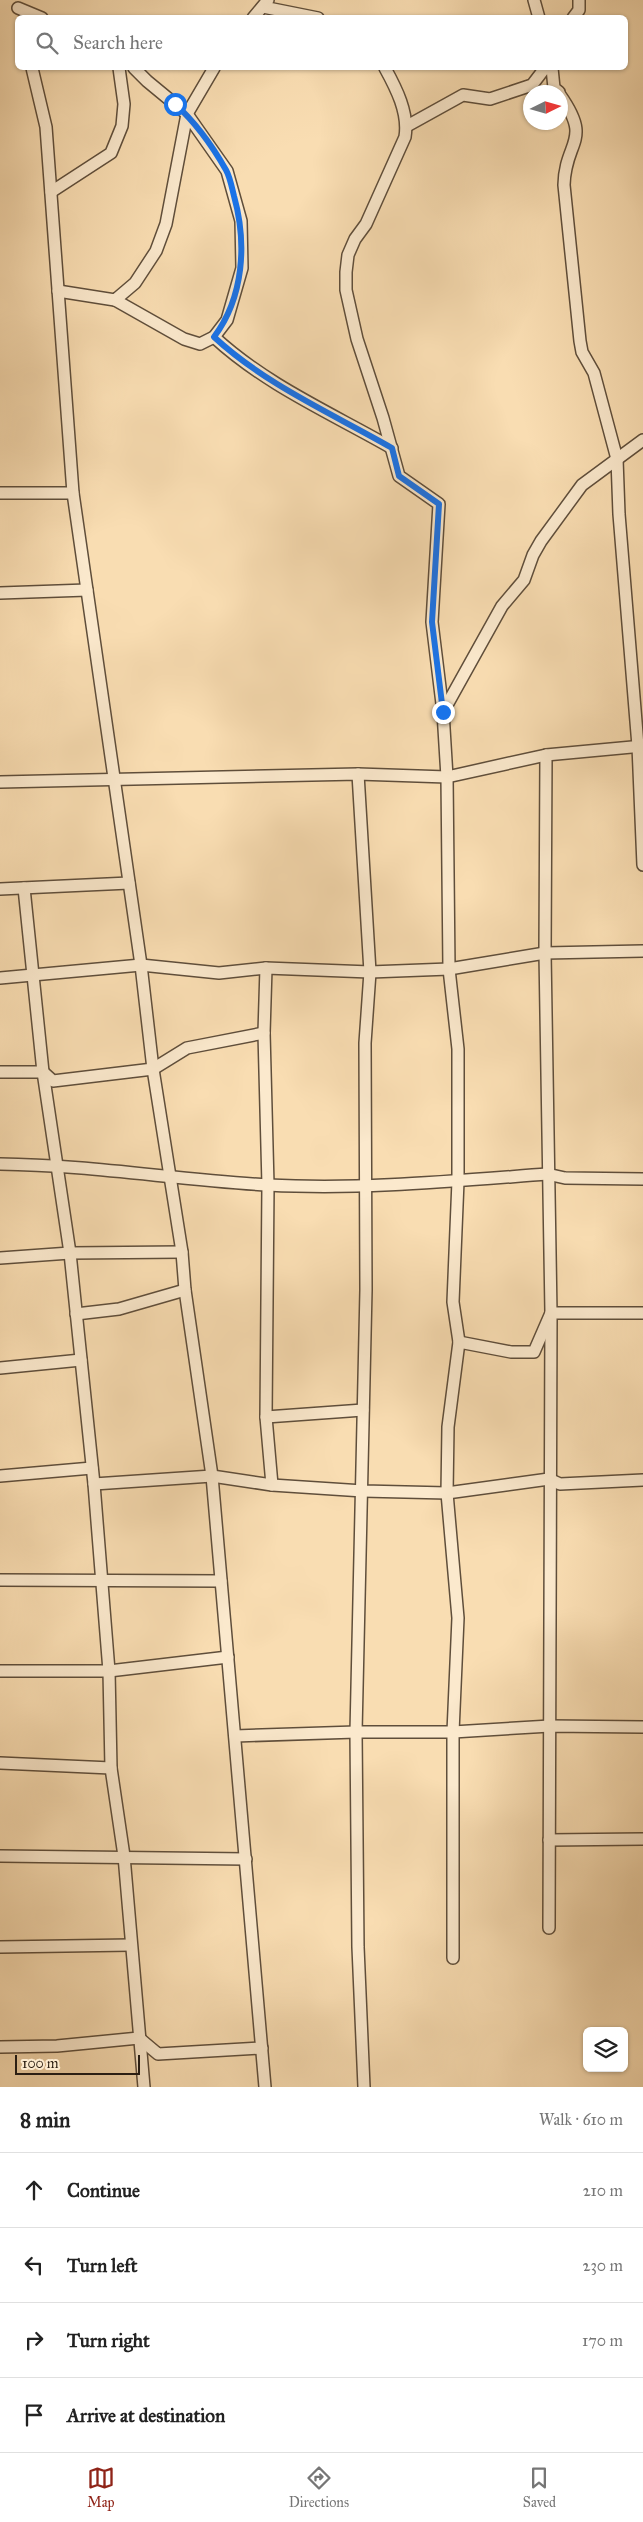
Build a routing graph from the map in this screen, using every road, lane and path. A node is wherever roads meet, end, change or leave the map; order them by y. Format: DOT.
graph roads {
  1 [pos="534,0"];
  2 [pos="578,0"];
  3 [pos="265,4"];
  4 [pos="18,8"];
  5 [pos="35,15"];
  6 [pos="256,15"];
  7 [pos="307,15"];
  8 [pos="538,15"];
  9 [pos="575,15"];
  10 [pos="32,70"];
  11 [pos="118,70"];
  12 [pos="136,70"];
  13 [pos="213,70"];
  14 [pos="385,70"];
  15 [pos="543,70"];
  16 [pos="552,70"];
  17 [pos="554,85"];
  18 [pos="568,106"];
  19 [pos="187,114"];
  20 [pos="407,126"];
  21 [pos="51,192"];
  22 [pos="58,291"];
  23 [pos="115,300"];
  24 [pos="214,337"];
  25 [pos="643,440"];
  26 [pos="392,448"];
  27 [pos="617,459"];
  28 [pos="0,492"];
  29 [pos="73,493"];
  30 [pos="87,590"];
  31 [pos="0,593"];
  32 [pos="443,712"];
  33 [pos="640,746"];
  34 [pos="546,755"];
  35 [pos="358,774"];
  36 [pos="447,777"];
  37 [pos="115,780"];
  38 [pos="0,782"];
  39 [pos="643,865"];
  40 [pos="129,883"];
  41 [pos="24,888"];
  42 [pos="0,889"];
  43 [pos="643,951"];
  44 [pos="545,953"];
  45 [pos="141,965"];
  46 [pos="266,968"];
  47 [pos="449,969"];
  48 [pos="370,972"];
  49 [pos="31,976"];
  50 [pos="0,978"];
  51 [pos="264,1034"];
  52 [pos="153,1069"];
  53 [pos="0,1072"];
  54 [pos="43,1072"];
  55 [pos="0,1164"];
  56 [pos="56,1165"];
  57 [pos="547,1174"];
  58 [pos="172,1177"];
  59 [pos="643,1179"];
  60 [pos="458,1181"];
  61 [pos="268,1185"];
  62 [pos="367,1187"];
  63 [pos="182,1252"];
  64 [pos="70,1253"];
  65 [pos="0,1258"];
  66 [pos="185,1290"];
  67 [pos="643,1312"];
  68 [pos="551,1313"];
  69 [pos="76,1314"];
  70 [pos="459,1342"];
  71 [pos="81,1360"];
  72 [pos="0,1368"];
  73 [pos="363,1410"];
  74 [pos="266,1417"];
  75 [pos="92,1468"];
  76 [pos="0,1476"];
  77 [pos="212,1476"];
  78 [pos="549,1479"];
  79 [pos="643,1480"];
  80 [pos="94,1484"];
  81 [pos="272,1485"];
  82 [pos="363,1491"];
  83 [pos="447,1493"];
  84 [pos="0,1580"];
  85 [pos="102,1580"];
  86 [pos="221,1581"];
  87 [pos="228,1656"];
  88 [pos="0,1671"];
  89 [pos="109,1672"];
  90 [pos="550,1726"];
  91 [pos="643,1727"];
  92 [pos="356,1732"];
  93 [pos="453,1732"];
  94 [pos="235,1736"];
  95 [pos="0,1763"];
  96 [pos="111,1768"];
  97 [pos="643,1839"];
  98 [pos="549,1840"];
  99 [pos="0,1856"];
  100 [pos="124,1856"];
  101 [pos="246,1860"];
  102 [pos="549,1928"];
  103 [pos="131,1945"];
  104 [pos="0,1947"];
  105 [pos="453,1958"];
  106 [pos="138,2038"];
  107 [pos="0,2048"];
  108 [pos="262,2048"];
  109 [pos="144,2087"];
  110 [pos="265,2087"];
  111 [pos="364,2087"];
  1 -- 8 [label="street"];
  2 -- 9 [label="street"];
  3 -- 6 [label="street"];
  3 -- 7 [label="street"];
  4 -- 5 [label="street"];
  10 -- 21 [label="street"];
  11 -- 21 [label="street"];
  12 -- 19 [label="street"];
  13 -- 19 [label="street"];
  14 -- 20 [label="street"];
  15 -- 20 [label="street"];
  16 -- 17 [label="street"];
  18 -- 27 [label="street"];
  19 -- 23 [label="street"];
  19 -- 24 [label="street"];
  20 -- 26 [label="street"];
  21 -- 22 [label="street"];
  22 -- 23 [label="street"];
  22 -- 29 [label="street"];
  23 -- 24 [label="street"];
  24 -- 26 [label="street"];
  25 -- 27 [label="street"];
  26 -- 32 [label="street"];
  27 -- 32 [label="street"];
  27 -- 33 [label="street"];
  28 -- 29 [label="street"];
  29 -- 30 [label="street"];
  30 -- 31 [label="street"];
  30 -- 37 [label="street"];
  32 -- 36 [label="street"];
  33 -- 34 [label="street"];
  33 -- 39 [label="street"];
  34 -- 36 [label="street"];
  34 -- 44 [label="street"];
  35 -- 36 [label="street"];
  35 -- 37 [label="street"];
  35 -- 48 [label="street"];
  36 -- 47 [label="street"];
  37 -- 38 [label="street"];
  37 -- 40 [label="street"];
  40 -- 41 [label="street"];
  40 -- 45 [label="street"];
  41 -- 42 [label="street"];
  41 -- 49 [label="street"];
  43 -- 44 [label="street"];
  44 -- 47 [label="street"];
  44 -- 57 [label="street"];
  45 -- 46 [label="street"];
  45 -- 49 [label="street"];
  45 -- 52 [label="street"];
  46 -- 48 [label="street"];
  46 -- 51 [label="street"];
  47 -- 48 [label="street"];
  47 -- 60 [label="street"];
  48 -- 62 [label="street"];
  49 -- 50 [label="street"];
  49 -- 54 [label="street"];
  51 -- 52 [label="street"];
  51 -- 61 [label="street"];
  52 -- 54 [label="street"];
  52 -- 58 [label="street"];
  53 -- 54 [label="street"];
  54 -- 56 [label="street"];
  55 -- 56 [label="street"];
  56 -- 58 [label="street"];
  56 -- 64 [label="street"];
  57 -- 59 [label="street"];
  57 -- 60 [label="street"];
  57 -- 68 [label="street"];
  58 -- 61 [label="street"];
  58 -- 63 [label="street"];
  60 -- 62 [label="street"];
  60 -- 70 [label="street"];
  61 -- 62 [label="street"];
  61 -- 74 [label="street"];
  62 -- 73 [label="street"];
  63 -- 64 [label="street"];
  63 -- 66 [label="street"];
  64 -- 65 [label="street"];
  64 -- 69 [label="street"];
  66 -- 69 [label="street"];
  66 -- 77 [label="street"];
  67 -- 68 [label="street"];
  68 -- 70 [label="street"];
  68 -- 78 [label="street"];
  69 -- 71 [label="street"];
  70 -- 83 [label="street"];
  71 -- 72 [label="street"];
  71 -- 75 [label="street"];
  73 -- 74 [label="street"];
  73 -- 82 [label="street"];
  74 -- 81 [label="street"];
  75 -- 76 [label="street"];
  75 -- 80 [label="street"];
  77 -- 80 [label="street"];
  77 -- 81 [label="street"];
  77 -- 86 [label="street"];
  78 -- 79 [label="street"];
  78 -- 83 [label="street"];
  78 -- 90 [label="street"];
  80 -- 85 [label="street"];
  81 -- 82 [label="street"];
  82 -- 83 [label="street"];
  82 -- 92 [label="street"];
  83 -- 93 [label="street"];
  84 -- 85 [label="street"];
  85 -- 86 [label="street"];
  85 -- 89 [label="street"];
  86 -- 87 [label="street"];
  87 -- 89 [label="street"];
  87 -- 94 [label="street"];
  88 -- 89 [label="street"];
  89 -- 96 [label="street"];
  90 -- 91 [label="street"];
  90 -- 93 [label="street"];
  90 -- 98 [label="street"];
  92 -- 93 [label="street"];
  92 -- 94 [label="street"];
  92 -- 111 [label="street"];
  93 -- 105 [label="street"];
  94 -- 101 [label="street"];
  95 -- 96 [label="street"];
  96 -- 100 [label="street"];
  97 -- 98 [label="street"];
  98 -- 102 [label="street"];
  99 -- 100 [label="street"];
  100 -- 101 [label="street"];
  100 -- 103 [label="street"];
  101 -- 108 [label="street"];
  103 -- 104 [label="street"];
  103 -- 106 [label="street"];
  106 -- 107 [label="street"];
  106 -- 108 [label="street"];
  106 -- 109 [label="street"];
  108 -- 110 [label="street"];
}
